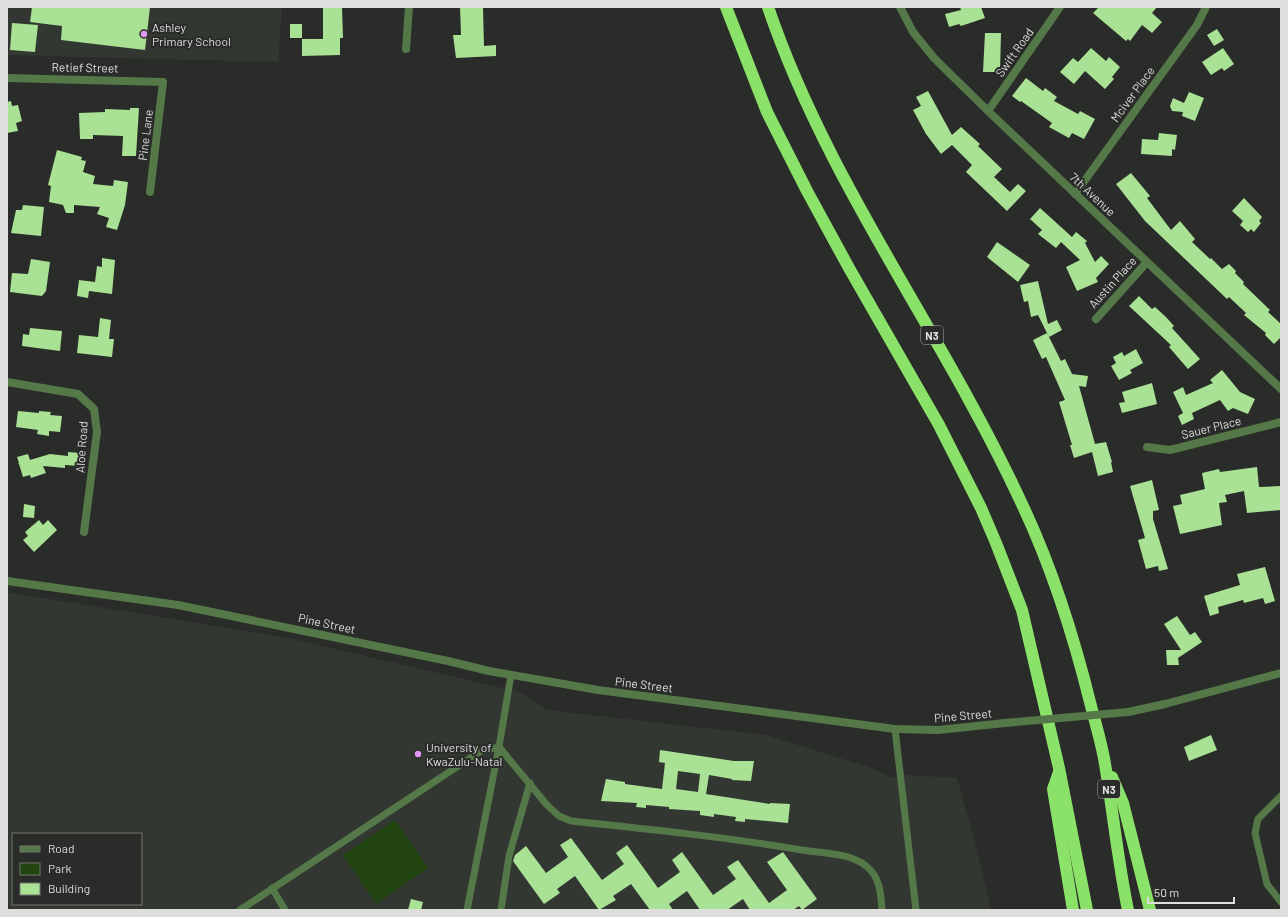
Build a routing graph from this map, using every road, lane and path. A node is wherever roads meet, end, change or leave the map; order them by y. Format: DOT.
graph roads {
  1 [pos="410,7"];
  2 [pos="726,7"];
  3 [pos="768,7"];
  4 [pos="900,7"];
  5 [pos="1060,7"];
  6 [pos="1206,7"];
  7 [pos="406,49"];
  8 [pos="7,78"];
  9 [pos="163,82"];
  10 [pos="988,111"];
  11 [pos="150,192"];
  12 [pos="1075,194"];
  13 [pos="1147,262"];
  14 [pos="1096,319"];
  15 [pos="7,382"];
  16 [pos="1281,389"];
  17 [pos="1281,422"];
  18 [pos="1147,447"];
  19 [pos="84,532"];
  20 [pos="7,581"];
  21 [pos="1281,673"];
  22 [pos="511,675"];
  23 [pos="895,729"];
  24 [pos="499,747"];
  25 [pos="1105,761"];
  26 [pos="1060,768"];
  27 [pos="530,783"];
  28 [pos="1281,796"];
  29 [pos="272,888"];
  30 [pos="1281,902"];
  31 [pos="240,910"];
  32 [pos="285,910"];
  33 [pos="467,910"];
  34 [pos="501,910"];
  35 [pos="882,910"];
  36 [pos="916,910"];
  37 [pos="1073,910"];
  38 [pos="1087,910"];
  39 [pos="1128,910"];
  40 [pos="1150,910"];
  1 -- 7 [label="street"];
  2 -- 26 [label="highway"];
  3 -- 25 [label="highway, N3"];
  4 -- 10 [label="street, 7th Avenue"];
  5 -- 10 [label="street, Swift Road"];
  6 -- 12 [label="street, Mciver Place"];
  8 -- 9 [label="street, Retief Street"];
  9 -- 11 [label="street, Pine Lane"];
  10 -- 12 [label="street, 7th Avenue"];
  12 -- 13 [label="street, 7th Avenue"];
  13 -- 14 [label="street, Austin Place"];
  13 -- 16 [label="street, 7th Avenue"];
  15 -- 19 [label="street, Aloe Road"];
  17 -- 18 [label="street, Sauer Place"];
  20 -- 22 [label="street, Pine Street"];
  21 -- 23 [label="street, Pine Street, bridge"];
  22 -- 23 [label="street, Pine Street"];
  22 -- 24 [label="lane"];
  23 -- 36 [label="lane"];
  24 -- 27 [label="lane"];
  24 -- 29 [label="lane"];
  24 -- 33 [label="lane"];
  25 -- 39 [label="highway, N3"];
  25 -- 40 [label="highway"];
  26 -- 37 [label="highway"];
  26 -- 38 [label="highway"];
  27 -- 34 [label="lane"];
  27 -- 35 [label="lane"];
  28 -- 30 [label="lane"];
  29 -- 31 [label="lane"];
  29 -- 32 [label="lane"];
}
